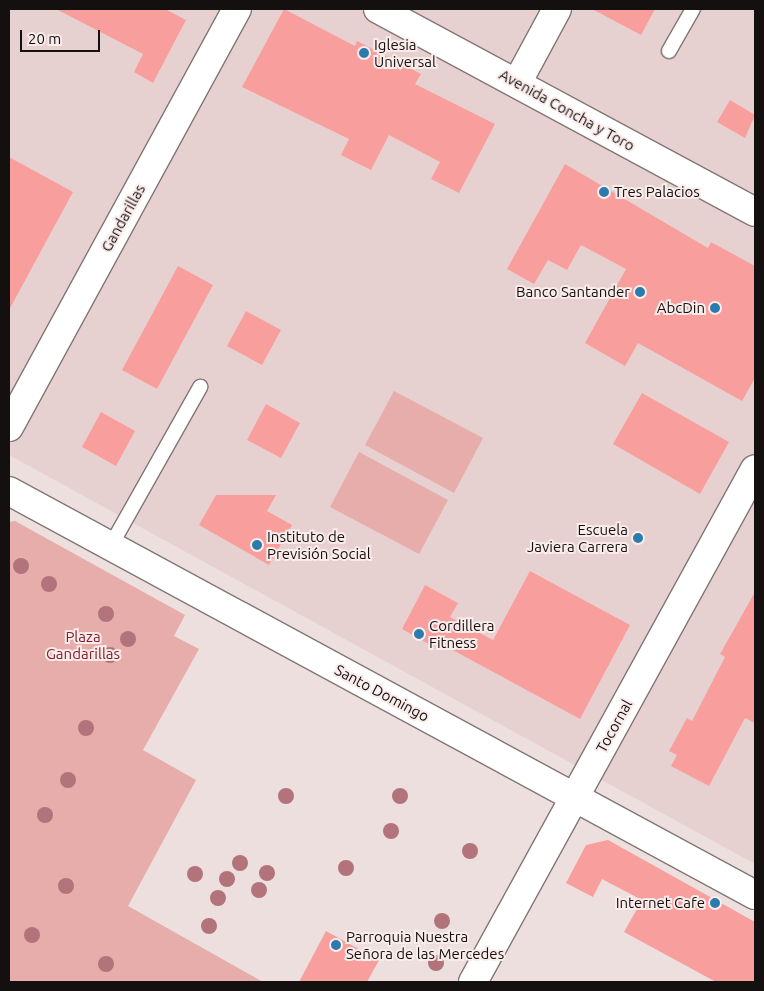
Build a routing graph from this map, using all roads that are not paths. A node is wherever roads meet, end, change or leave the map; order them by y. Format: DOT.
graph roads {
  1 [pos="237,9"];
  2 [pos="378,9"];
  3 [pos="557,9"];
  4 [pos="693,9"];
  5 [pos="669,51"];
  6 [pos="517,83"];
  7 [pos="755,212"];
  8 [pos="200,387"];
  9 [pos="9,427"];
  10 [pos="755,469"];
  11 [pos="9,491"];
  12 [pos="110,547"];
  13 [pos="575,797"];
  14 [pos="755,895"];
  15 [pos="473,982"];
  1 -- 9 [label="street, Gandarillas"];
  2 -- 6 [label="street, Avenida Concha y Toro"];
  3 -- 6 [label="street"];
  4 -- 5 [label="lane"];
  6 -- 7 [label="street, Avenida Concha y Toro"];
  8 -- 12 [label="lane"];
  10 -- 13 [label="street, Tocornal"];
  11 -- 12 [label="street, Santo Domingo"];
  12 -- 13 [label="street, Santo Domingo"];
  13 -- 14 [label="street, Santo Domingo"];
  13 -- 15 [label="street, Tocornal"];
}
